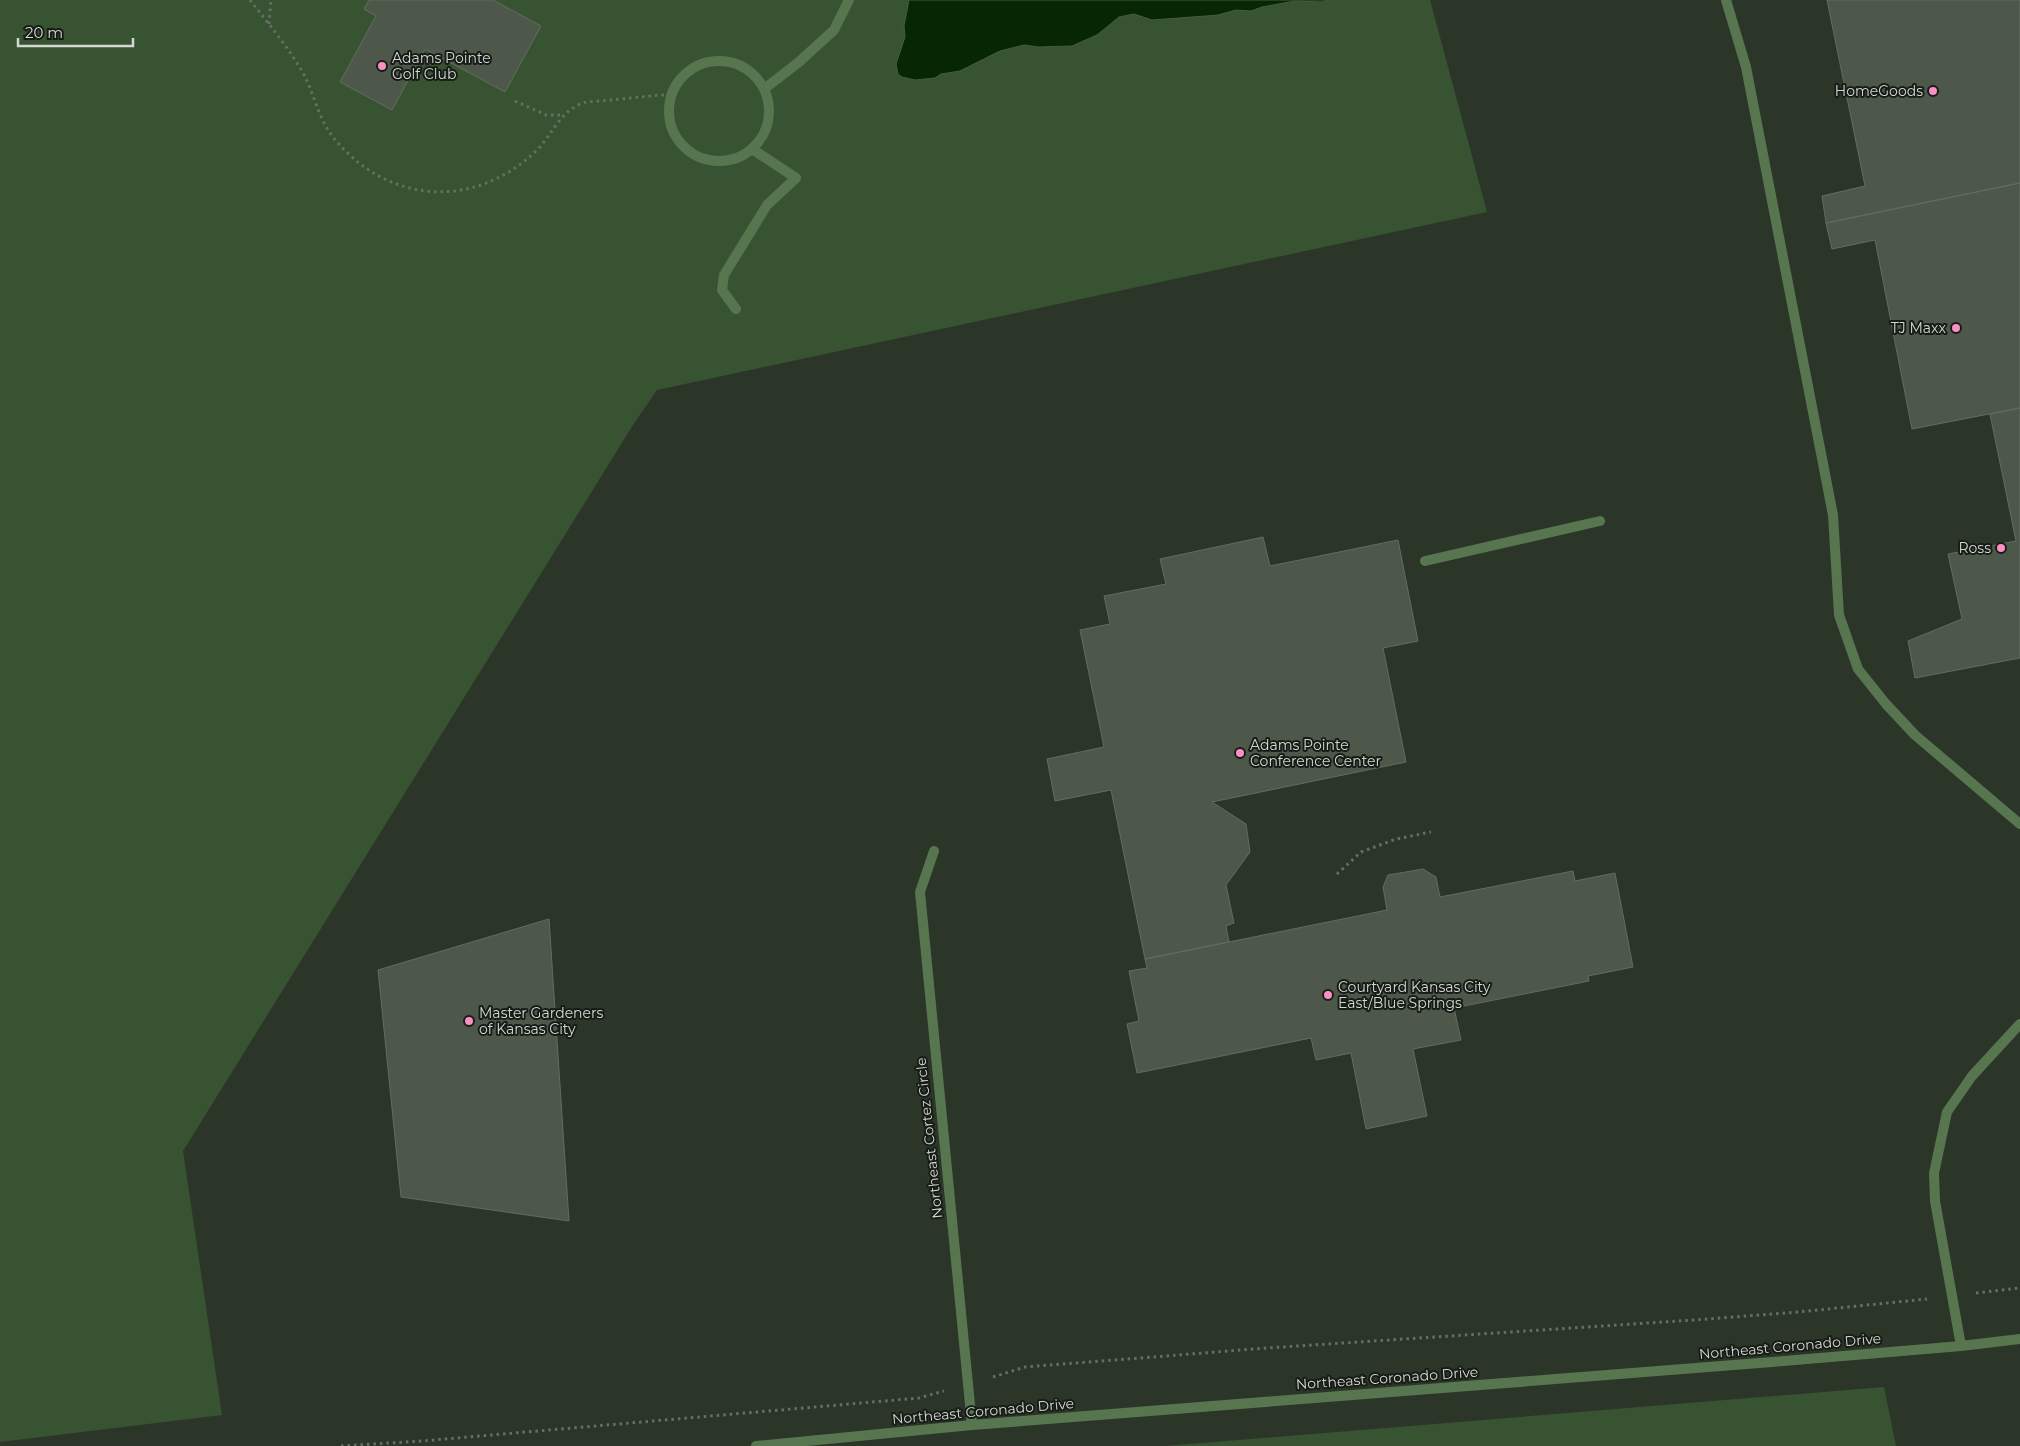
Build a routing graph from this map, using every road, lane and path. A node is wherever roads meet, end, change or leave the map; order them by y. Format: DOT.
graph roads {
  1 [pos="250,0"];
  2 [pos="271,0"];
  3 [pos="850,0"];
  4 [pos="1726,0"];
  5 [pos="269,24"];
  6 [pos="764,89"];
  7 [pos="672,94"];
  8 [pos="514,100"];
  9 [pos="563,115"];
  10 [pos="752,149"];
  11 [pos="736,309"];
  12 [pos="1600,521"];
  13 [pos="1424,561"];
  14 [pos="2020,824"];
  15 [pos="1431,832"];
  16 [pos="934,851"];
  17 [pos="1337,874"];
  18 [pos="2020,1024"];
  19 [pos="1902,1301"];
  20 [pos="2020,1339"];
  21 [pos="1961,1346"];
  22 [pos="1025,1367"];
  23 [pos="919,1398"];
  24 [pos="972,1425"];
  25 [pos="341,1446"];
  26 [pos="756,1446"];
  1 -- 5 [label="path"];
  2 -- 5 [label="path"];
  3 -- 6 [label="street"];
  4 -- 14 [label="street"];
  5 -- 9 [label="path"];
  6 -- 7 [label="street"];
  6 -- 10 [label="street"];
  7 -- 9 [label="path"];
  7 -- 10 [label="street"];
  8 -- 9 [label="path"];
  10 -- 11 [label="street"];
  12 -- 13 [label="street"];
  15 -- 17 [label="path"];
  16 -- 24 [label="street, Northeast Cortez Circle"];
  18 -- 21 [label="street"];
  19 -- 22 [label="path"];
  20 -- 21 [label="street, Northeast Coronado Drive"];
  21 -- 24 [label="street, Northeast Coronado Drive"];
  23 -- 25 [label="path"];
  24 -- 26 [label="street, Northeast Coronado Drive"];
}
